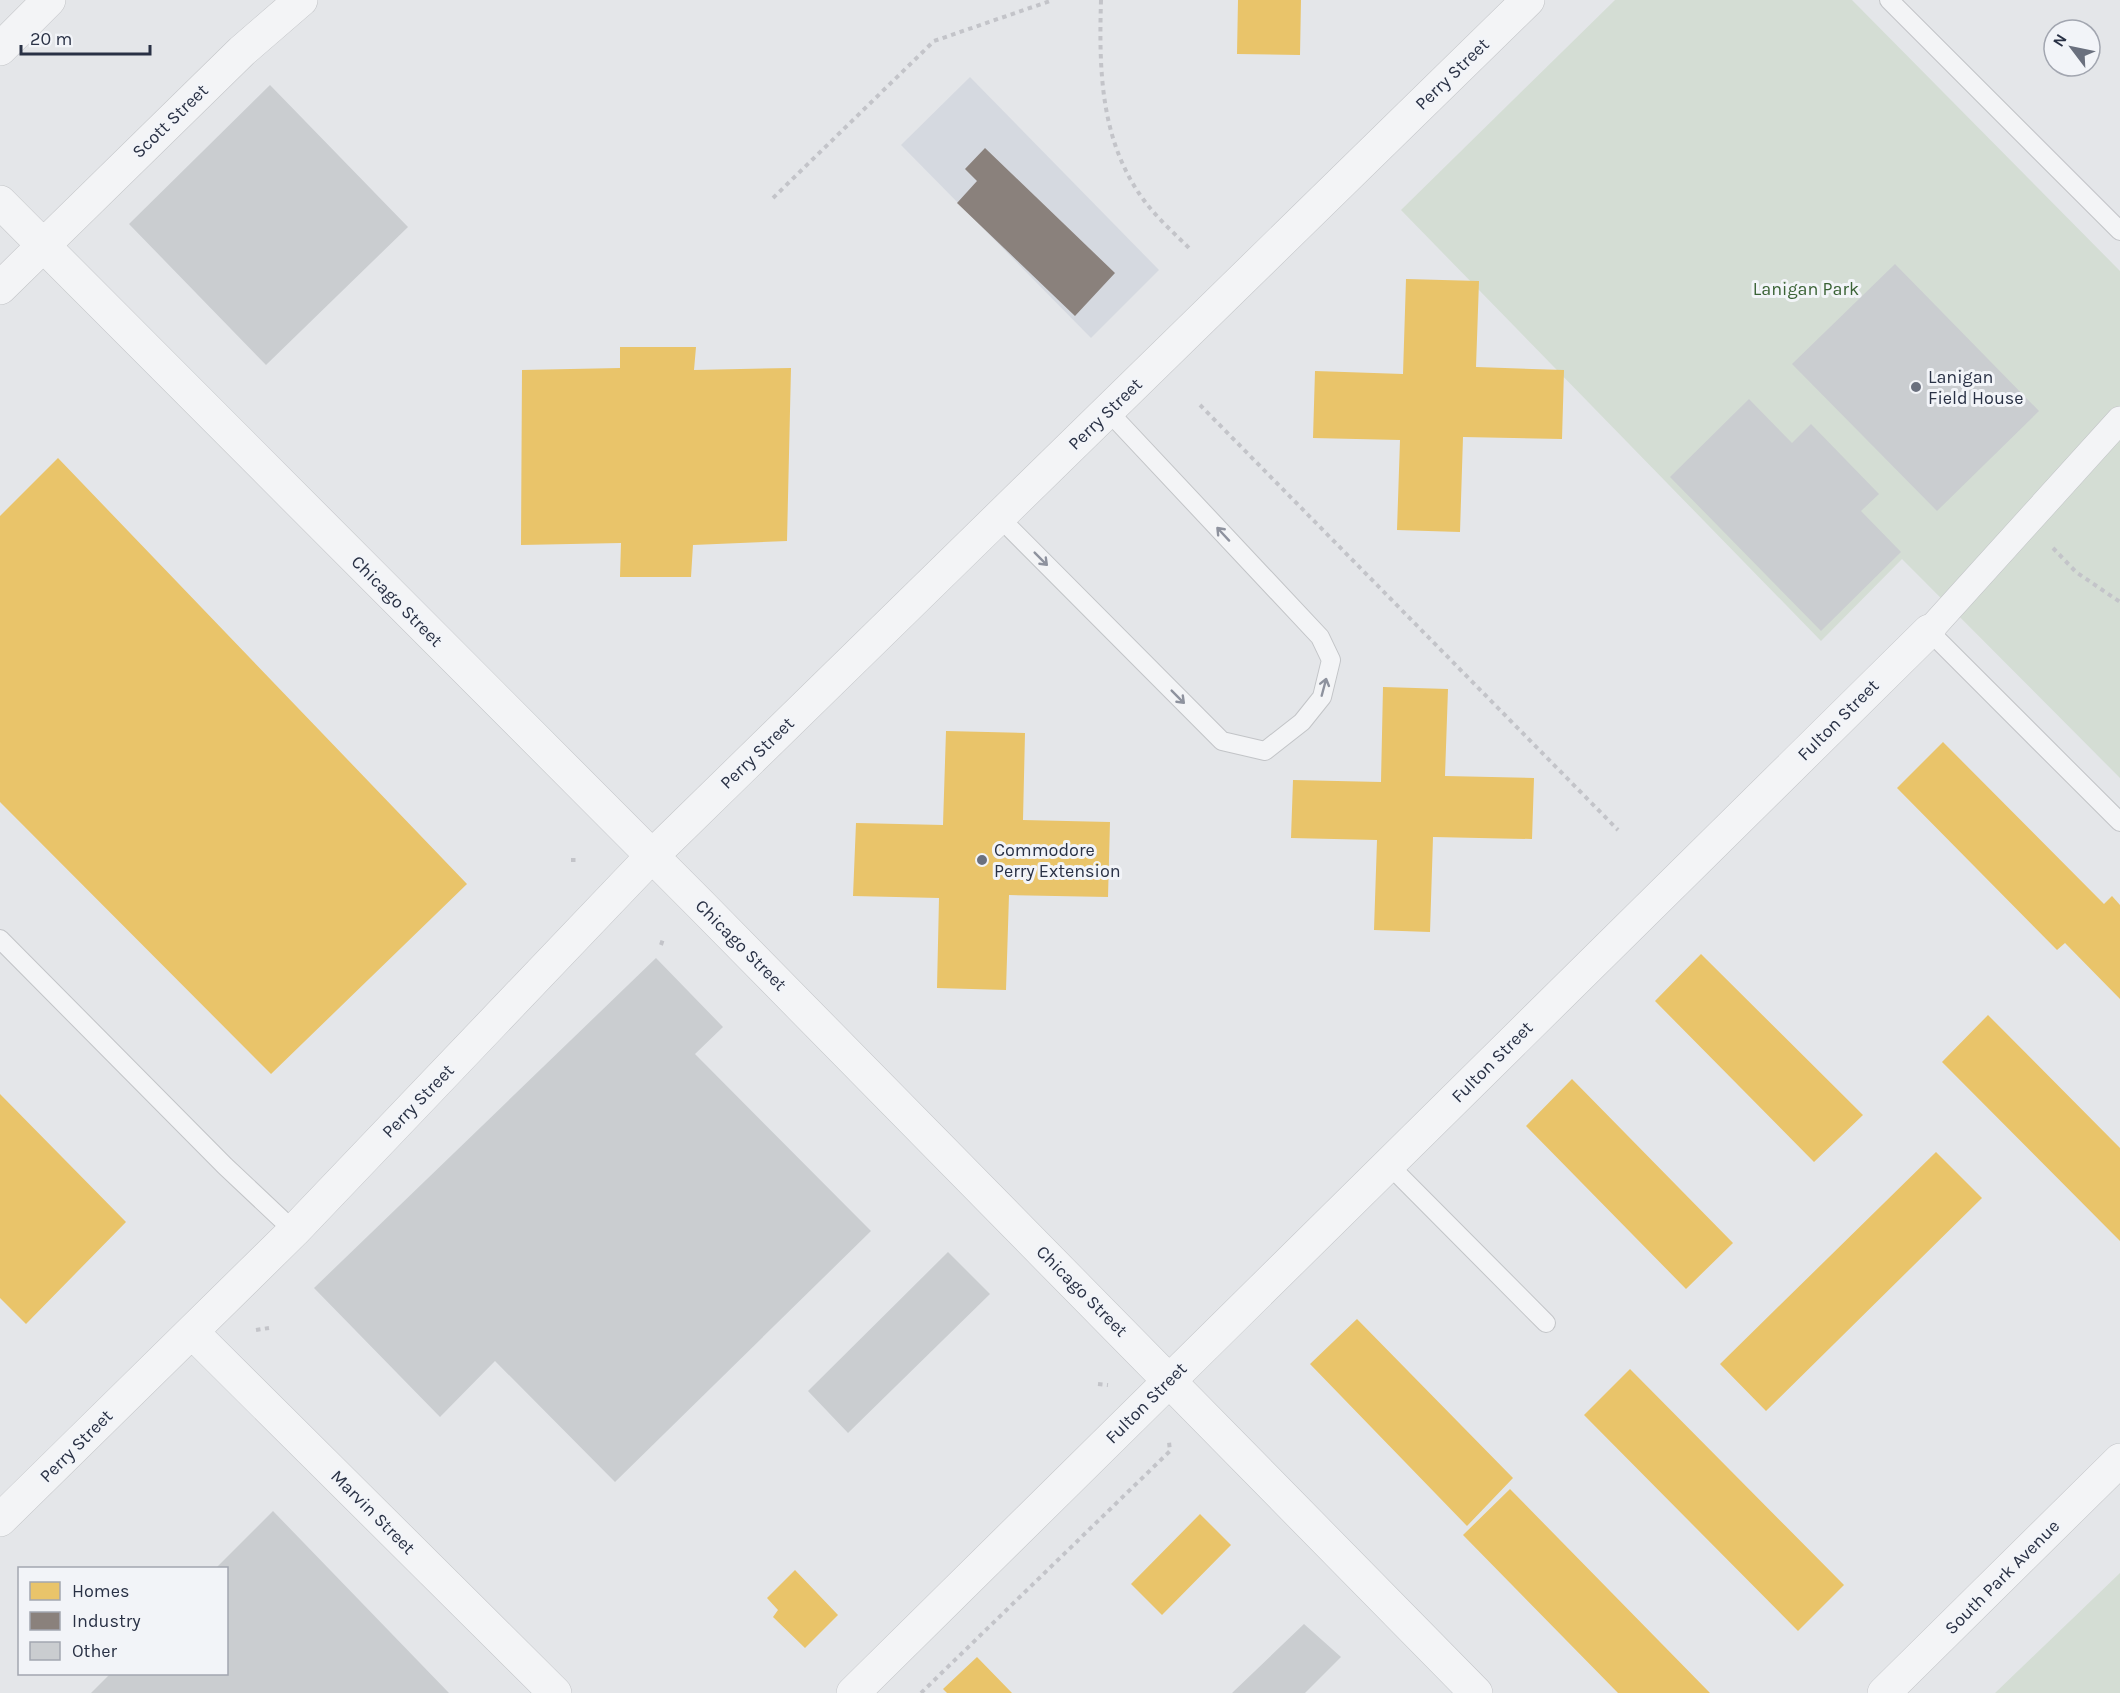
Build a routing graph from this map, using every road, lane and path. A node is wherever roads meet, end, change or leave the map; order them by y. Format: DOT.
graph roads {
  1 [pos="50,0"];
  2 [pos="301,0"];
  3 [pos="1053,0"];
  4 [pos="1101,0"];
  5 [pos="1528,0"];
  6 [pos="1889,0"];
  7 [pos="0,49"];
  8 [pos="773,198"];
  9 [pos="0,202"];
  10 [pos="2120,231"];
  11 [pos="42,246"];
  12 [pos="1190,249"];
  13 [pos="0,288"];
  14 [pos="1200,405"];
  15 [pos="1108,411"];
  16 [pos="2120,420"];
  17 [pos="999,517"];
  18 [pos="2076,572"];
  19 [pos="2120,602"];
  20 [pos="1929,631"];
  21 [pos="2120,822"];
  22 [pos="1618,830"];
  23 [pos="652,856"];
  24 [pos="571,860"];
  25 [pos="578,860"];
  26 [pos="0,939"];
  27 [pos="663,939"];
  28 [pos="661,945"];
  29 [pos="1388,1164"];
  30 [pos="294,1231"];
  31 [pos="1546,1323"];
  32 [pos="269,1328"];
  33 [pos="256,1330"];
  34 [pos="192,1332"];
  35 [pos="1170,1380"];
  36 [pos="1098,1384"];
  37 [pos="1109,1385"];
  38 [pos="1169,1442"];
  39 [pos="2120,1460"];
  40 [pos="4,1508"];
  41 [pos="555,1693"];
  42 [pos="853,1693"];
  43 [pos="921,1693"];
  44 [pos="1476,1693"];
  45 [pos="1884,1693"];
  1 -- 7 [label="street"];
  2 -- 11 [label="street, Scott Street"];
  3 -- 8 [label="path"];
  4 -- 12 [label="path"];
  5 -- 15 [label="street, Perry Street"];
  6 -- 10 [label="lane"];
  9 -- 11 [label="street, Chicago Street"];
  11 -- 13 [label="street, Scott Street"];
  11 -- 23 [label="street, Chicago Street"];
  14 -- 22 [label="path"];
  15 -- 17 [label="street, Perry Street"];
  17 -- 15 [label="lane, one-way"];
  16 -- 20 [label="street, Fulton Street"];
  17 -- 23 [label="street, Perry Street"];
  18 -- 19 [label="path"];
  20 -- 21 [label="lane"];
  20 -- 29 [label="street, Fulton Street"];
  23 -- 30 [label="street, Perry Street"];
  23 -- 35 [label="street, Chicago Street"];
  24 -- 25 [label="path"];
  26 -- 30 [label="lane"];
  27 -- 28 [label="path"];
  29 -- 31 [label="lane"];
  29 -- 35 [label="street, Fulton Street"];
  30 -- 34 [label="street, Perry Street"];
  32 -- 33 [label="path"];
  34 -- 40 [label="street, Perry Street"];
  34 -- 41 [label="street, Marvin Street"];
  35 -- 42 [label="street, Fulton Street"];
  35 -- 44 [label="street, Chicago Street"];
  36 -- 37 [label="path"];
  38 -- 43 [label="path"];
  39 -- 45 [label="street, South Park Avenue"];
}
